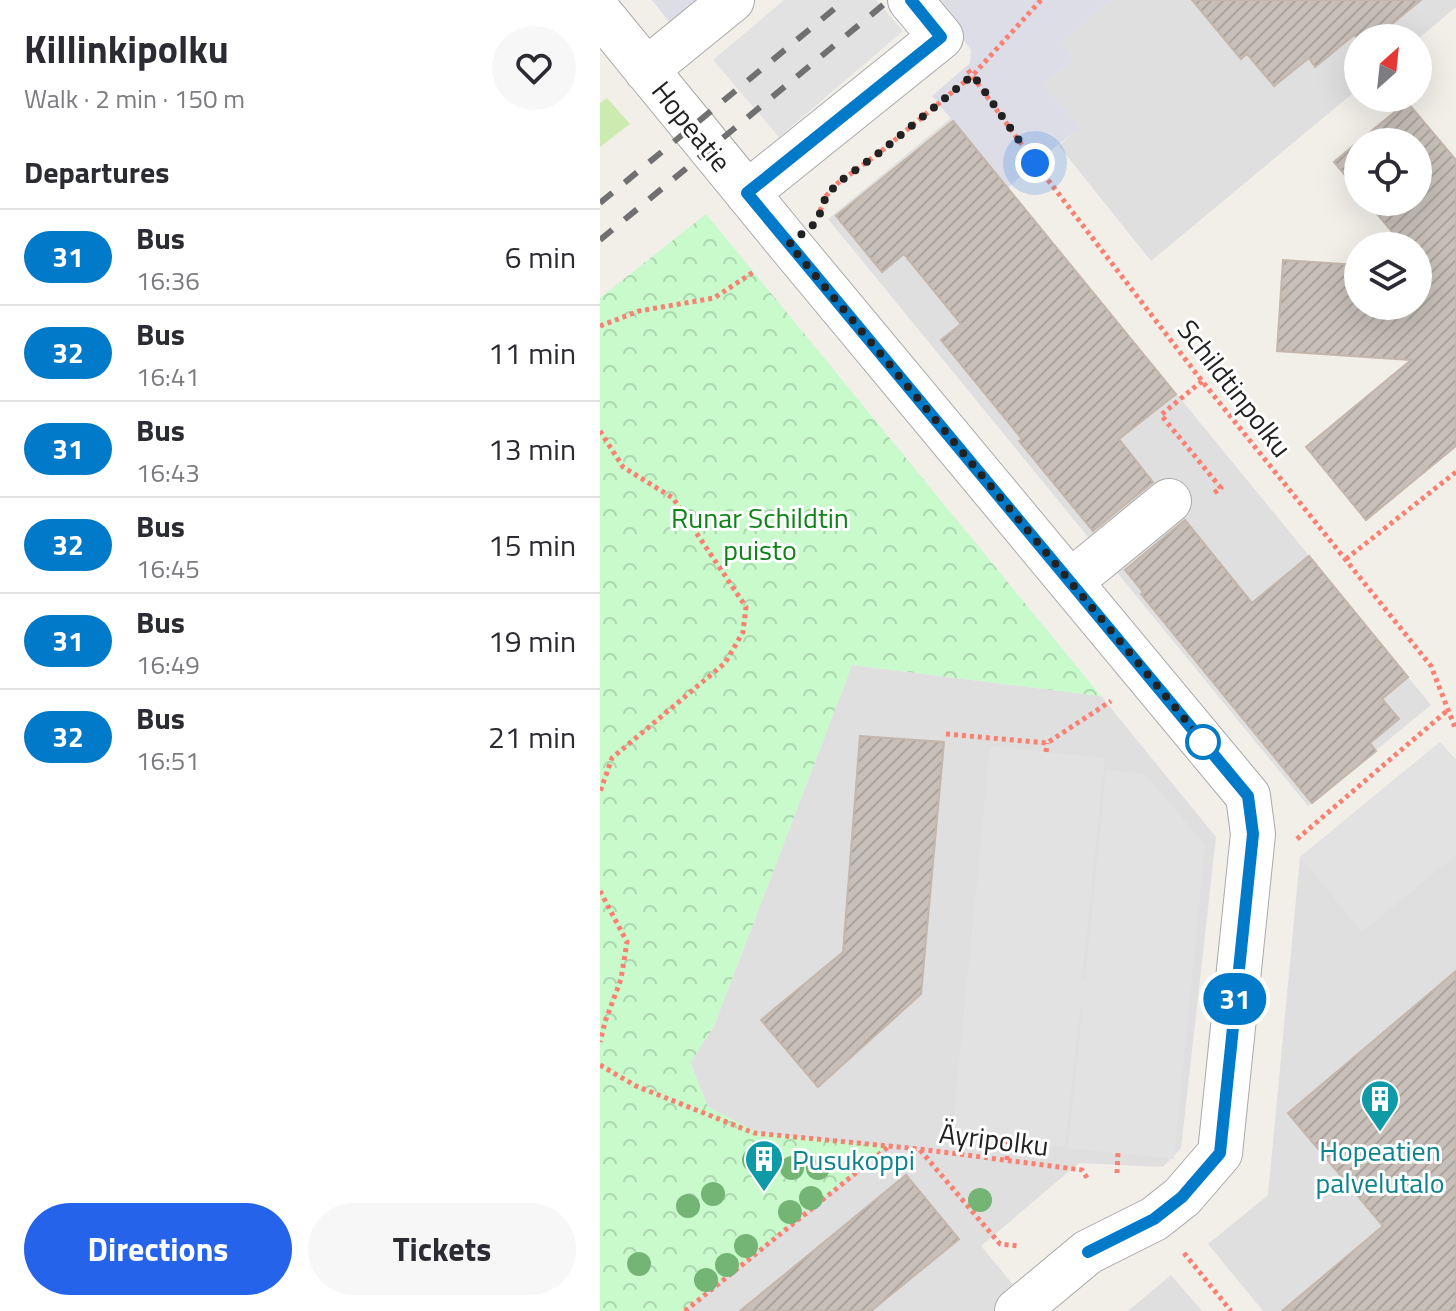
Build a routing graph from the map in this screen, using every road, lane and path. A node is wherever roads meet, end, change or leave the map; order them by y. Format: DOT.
graph roads {
  1 [pos="732,0"];
  2 [pos="910,0"];
  3 [pos="1041,0"];
  4 [pos="604,25"];
  5 [pos="646,70"];
  6 [pos="973,75"];
  7 [pos="747,193"];
  8 [pos="789,244"];
  9 [pos="600,326"];
  10 [pos="1202,381"];
  11 [pos="1173,405"];
  12 [pos="600,431"];
  13 [pos="1456,472"];
  14 [pos="1169,501"];
  15 [pos="1346,559"];
  16 [pos="1070,582"];
  17 [pos="1108,703"];
  18 [pos="1448,710"];
  19 [pos="1456,730"];
  20 [pos="946,734"];
  21 [pos="1047,743"];
  22 [pos="1046,752"];
  23 [pos="600,792"];
  24 [pos="1297,839"];
  25 [pos="600,891"];
  26 [pos="600,1042"];
  27 [pos="600,1065"];
  28 [pos="1008,1141"];
  29 [pos="888,1146"];
  30 [pos="919,1149"];
  31 [pos="1118,1153"];
  32 [pos="1007,1160"];
  33 [pos="1117,1173"];
  34 [pos="1089,1181"];
  35 [pos="1154,1219"];
  36 [pos="1018,1246"];
  37 [pos="685,1311"];
  38 [pos="1017,1311"];
  39 [pos="1231,1311"];
  1 -- 5 [label="street"];
  2 -- 7 [label="street"];
  3 -- 6 [label="path"];
  4 -- 5 [label="street, Hopeatie"];
  5 -- 7 [label="street, Hopeatie"];
  6 -- 8 [label="path"];
  6 -- 10 [label="path, Schildtinpolku"];
  7 -- 8 [label="street, Hopeatie"];
  8 -- 9 [label="path"];
  8 -- 16 [label="street, Hopeatie"];
  10 -- 11 [label="path"];
  10 -- 15 [label="path, Schildtinpolku"];
  12 -- 23 [label="path"];
  13 -- 15 [label="path"];
  14 -- 16 [label="street"];
  15 -- 18 [label="path, Schildtinpolku"];
  16 -- 35 [label="street, Hopeatie"];
  17 -- 21 [label="path"];
  18 -- 19 [label="path, Schildtinpolku"];
  18 -- 24 [label="path"];
  20 -- 21 [label="path"];
  21 -- 22 [label="path"];
  25 -- 26 [label="path"];
  27 -- 29 [label="path, Äyripolku"];
  28 -- 32 [label="path"];
  29 -- 30 [label="path, Äyripolku"];
  29 -- 37 [label="path"];
  30 -- 32 [label="path, Äyripolku"];
  30 -- 36 [label="path"];
  31 -- 33 [label="path"];
  32 -- 34 [label="path, Äyripolku"];
  35 -- 38 [label="street, Hopeatie"];
  35 -- 39 [label="path"];
}
